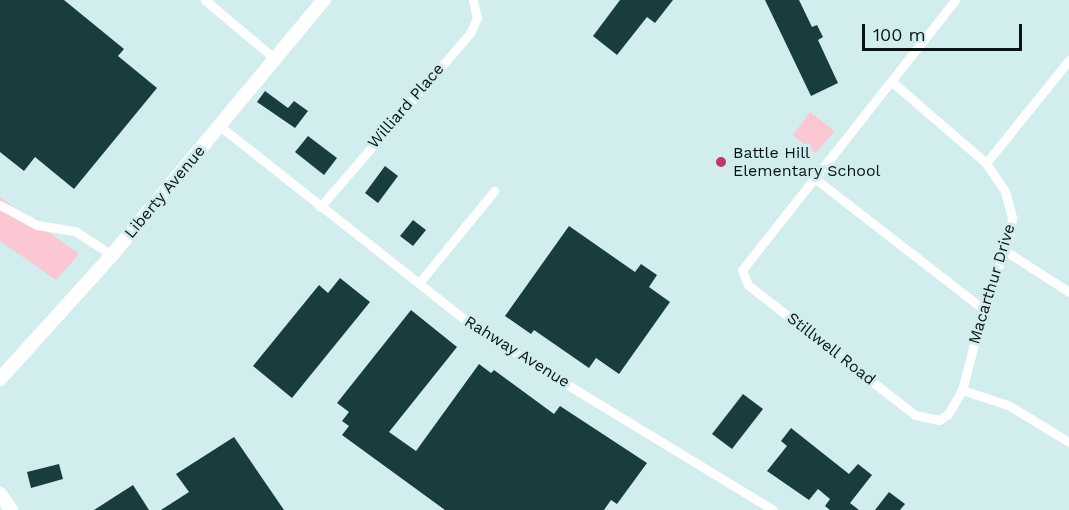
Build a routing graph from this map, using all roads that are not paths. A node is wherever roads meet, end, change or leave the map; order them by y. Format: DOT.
graph roads {
  1 [pos="205,0"];
  2 [pos="324,0"];
  3 [pos="473,0"];
  4 [pos="955,0"];
  5 [pos="275,59"];
  6 [pos="1069,60"];
  7 [pos="1065,73"];
  8 [pos="891,81"];
  9 [pos="221,127"];
  10 [pos="986,163"];
  11 [pos="813,177"];
  12 [pos="494,191"];
  13 [pos="0,205"];
  14 [pos="320,207"];
  15 [pos="1004,250"];
  16 [pos="112,255"];
  17 [pos="419,283"];
  18 [pos="1069,292"];
  19 [pos="983,309"];
  20 [pos="0,379"];
  21 [pos="962,390"];
  22 [pos="939,420"];
  23 [pos="1069,442"];
  24 [pos="0,494"];
  25 [pos="11,510"];
  26 [pos="773,510"];
  1 -- 5 [label="street"];
  2 -- 5 [label="street, Liberty Avenue"];
  3 -- 14 [label="street, Williard Place"];
  4 -- 8 [label="street"];
  5 -- 9 [label="street, Liberty Avenue"];
  6 -- 7 [label="street"];
  7 -- 10 [label="street"];
  8 -- 10 [label="street, Macarthur Drive"];
  8 -- 11 [label="street"];
  9 -- 14 [label="street, Rahway Avenue"];
  9 -- 16 [label="street, Liberty Avenue"];
  10 -- 15 [label="street, Macarthur Drive"];
  11 -- 19 [label="street"];
  11 -- 22 [label="street, Stillwell Road"];
  12 -- 17 [label="street"];
  13 -- 16 [label="street"];
  14 -- 17 [label="street, Rahway Avenue"];
  15 -- 18 [label="street"];
  15 -- 19 [label="street, Macarthur Drive"];
  16 -- 20 [label="street, Liberty Avenue"];
  17 -- 26 [label="street, Rahway Avenue"];
  19 -- 21 [label="street, Macarthur Drive"];
  21 -- 22 [label="street, Macarthur Drive"];
  21 -- 23 [label="street"];
  24 -- 25 [label="street"];
}
